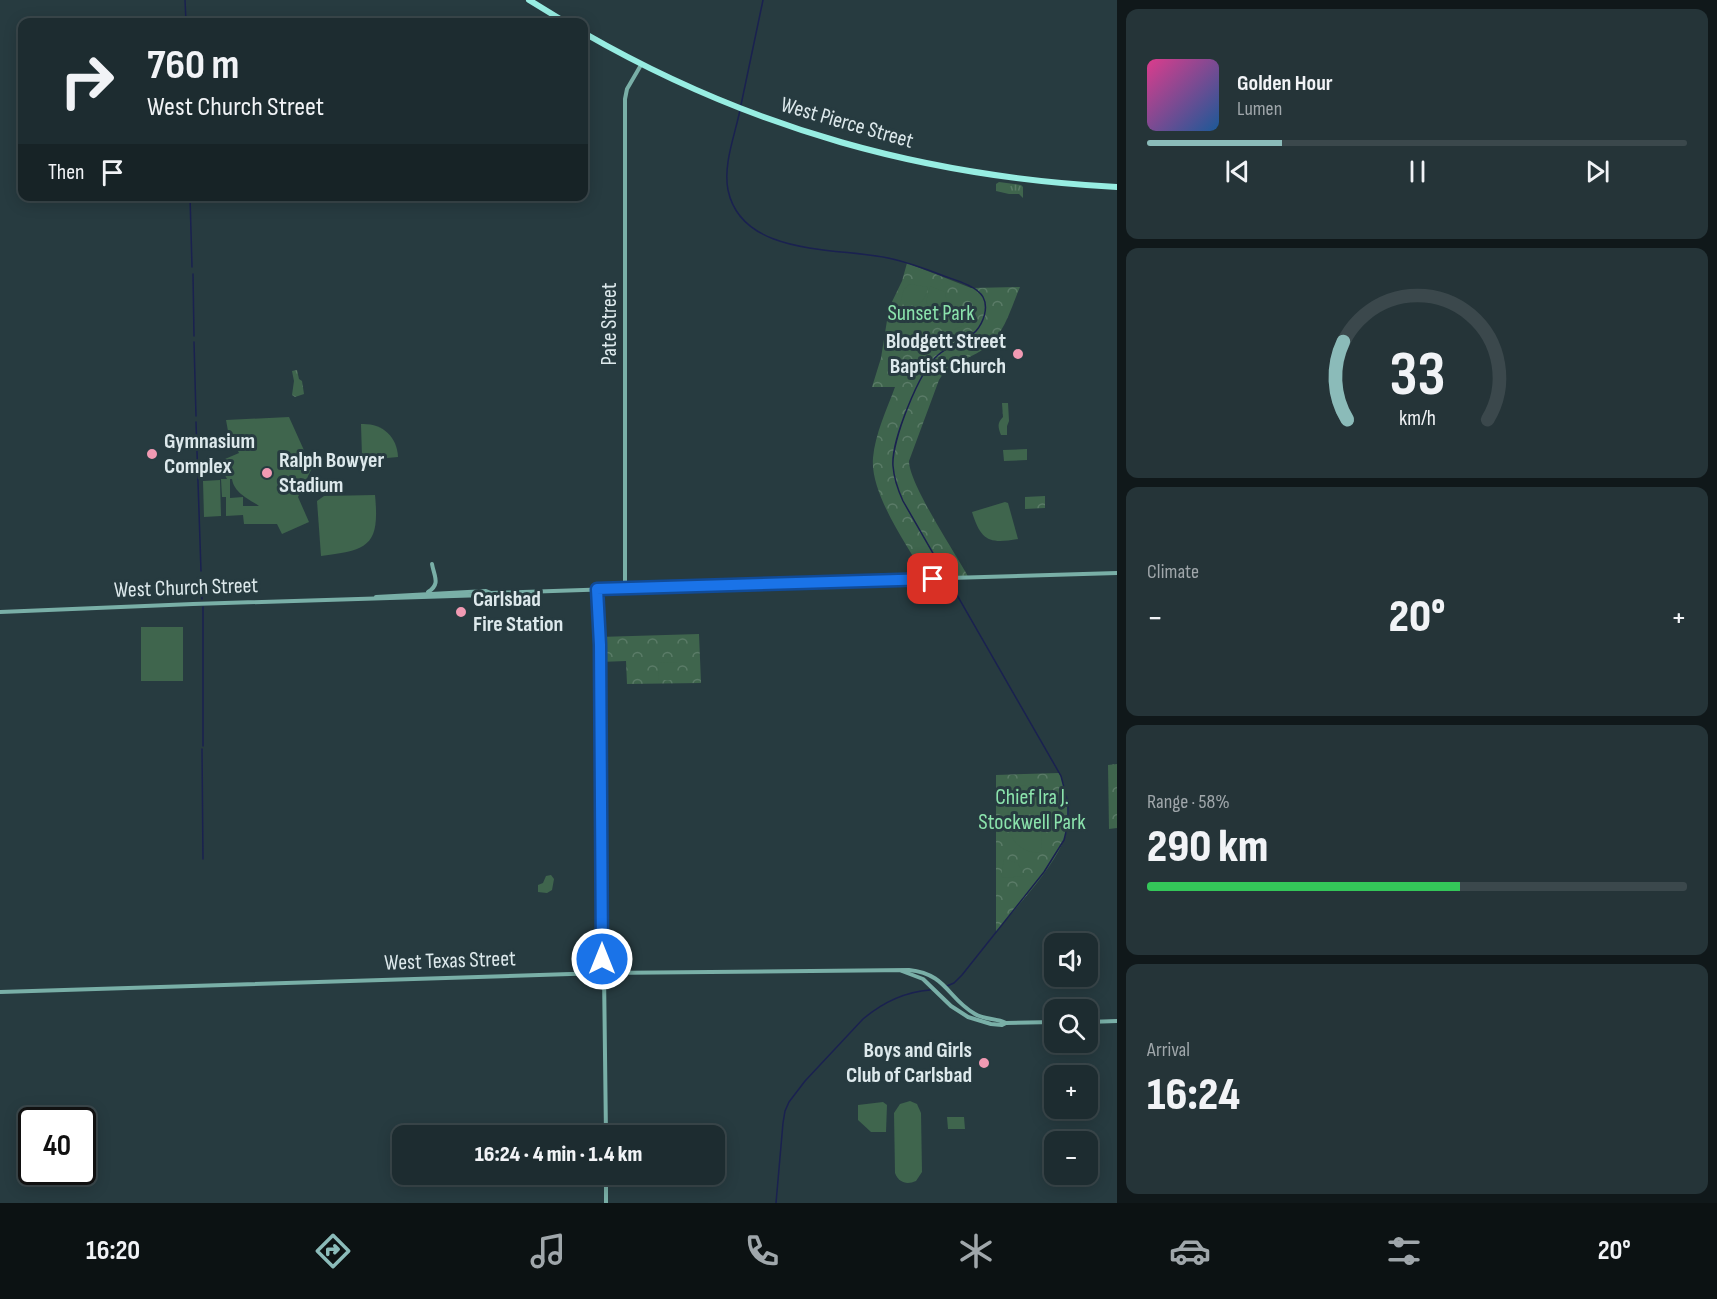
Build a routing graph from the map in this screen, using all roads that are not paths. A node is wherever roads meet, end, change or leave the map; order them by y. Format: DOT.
graph roads {
  1 [pos="529,0"];
  2 [pos="558,18"];
  3 [pos="588,35"];
  4 [pos="641,64"];
  5 [pos="1117,187"];
  6 [pos="432,564"];
  7 [pos="1117,573"];
  8 [pos="942,578"];
  9 [pos="950,578"];
  10 [pos="625,588"];
  11 [pos="597,589"];
  12 [pos="425,593"];
  13 [pos="491,593"];
  14 [pos="372,598"];
  15 [pos="0,612"];
  16 [pos="901,971"];
  17 [pos="602,973"];
  18 [pos="0,992"];
  19 [pos="1117,1021"];
  20 [pos="1044,1022"];
  21 [pos="1098,1022"];
  22 [pos="1006,1023"];
  23 [pos="606,1125"];
  24 [pos="606,1185"];
  25 [pos="606,1203"];
  1 -- 2 [label="highway"];
  3 -- 4 [label="highway, West Pierce Street"];
  4 -- 5 [label="highway, West Pierce Street"];
  4 -- 10 [label="street, Pate Street"];
  6 -- 12 [label="street"];
  7 -- 9 [label="street"];
  8 -- 10 [label="street, West Church Street"];
  10 -- 11 [label="street, West Church Street"];
  11 -- 13 [label="street, West Church Street"];
  11 -- 17 [label="street"];
  12 -- 13 [label="street, West Church Street"];
  12 -- 14 [label="street, West Church Street"];
  13 -- 14 [label="street, West Church Street"];
  14 -- 15 [label="street, West Church Street"];
  16 -- 17 [label="street, West Texas Street"];
  16 -- 22 [label="street, West Texas Street"];
  16 -- 22 [label="street, West Texas Street"];
  17 -- 18 [label="street, West Texas Street"];
  17 -- 23 [label="street"];
  19 -- 21 [label="street"];
  20 -- 22 [label="street"];
  24 -- 25 [label="street"];
}
